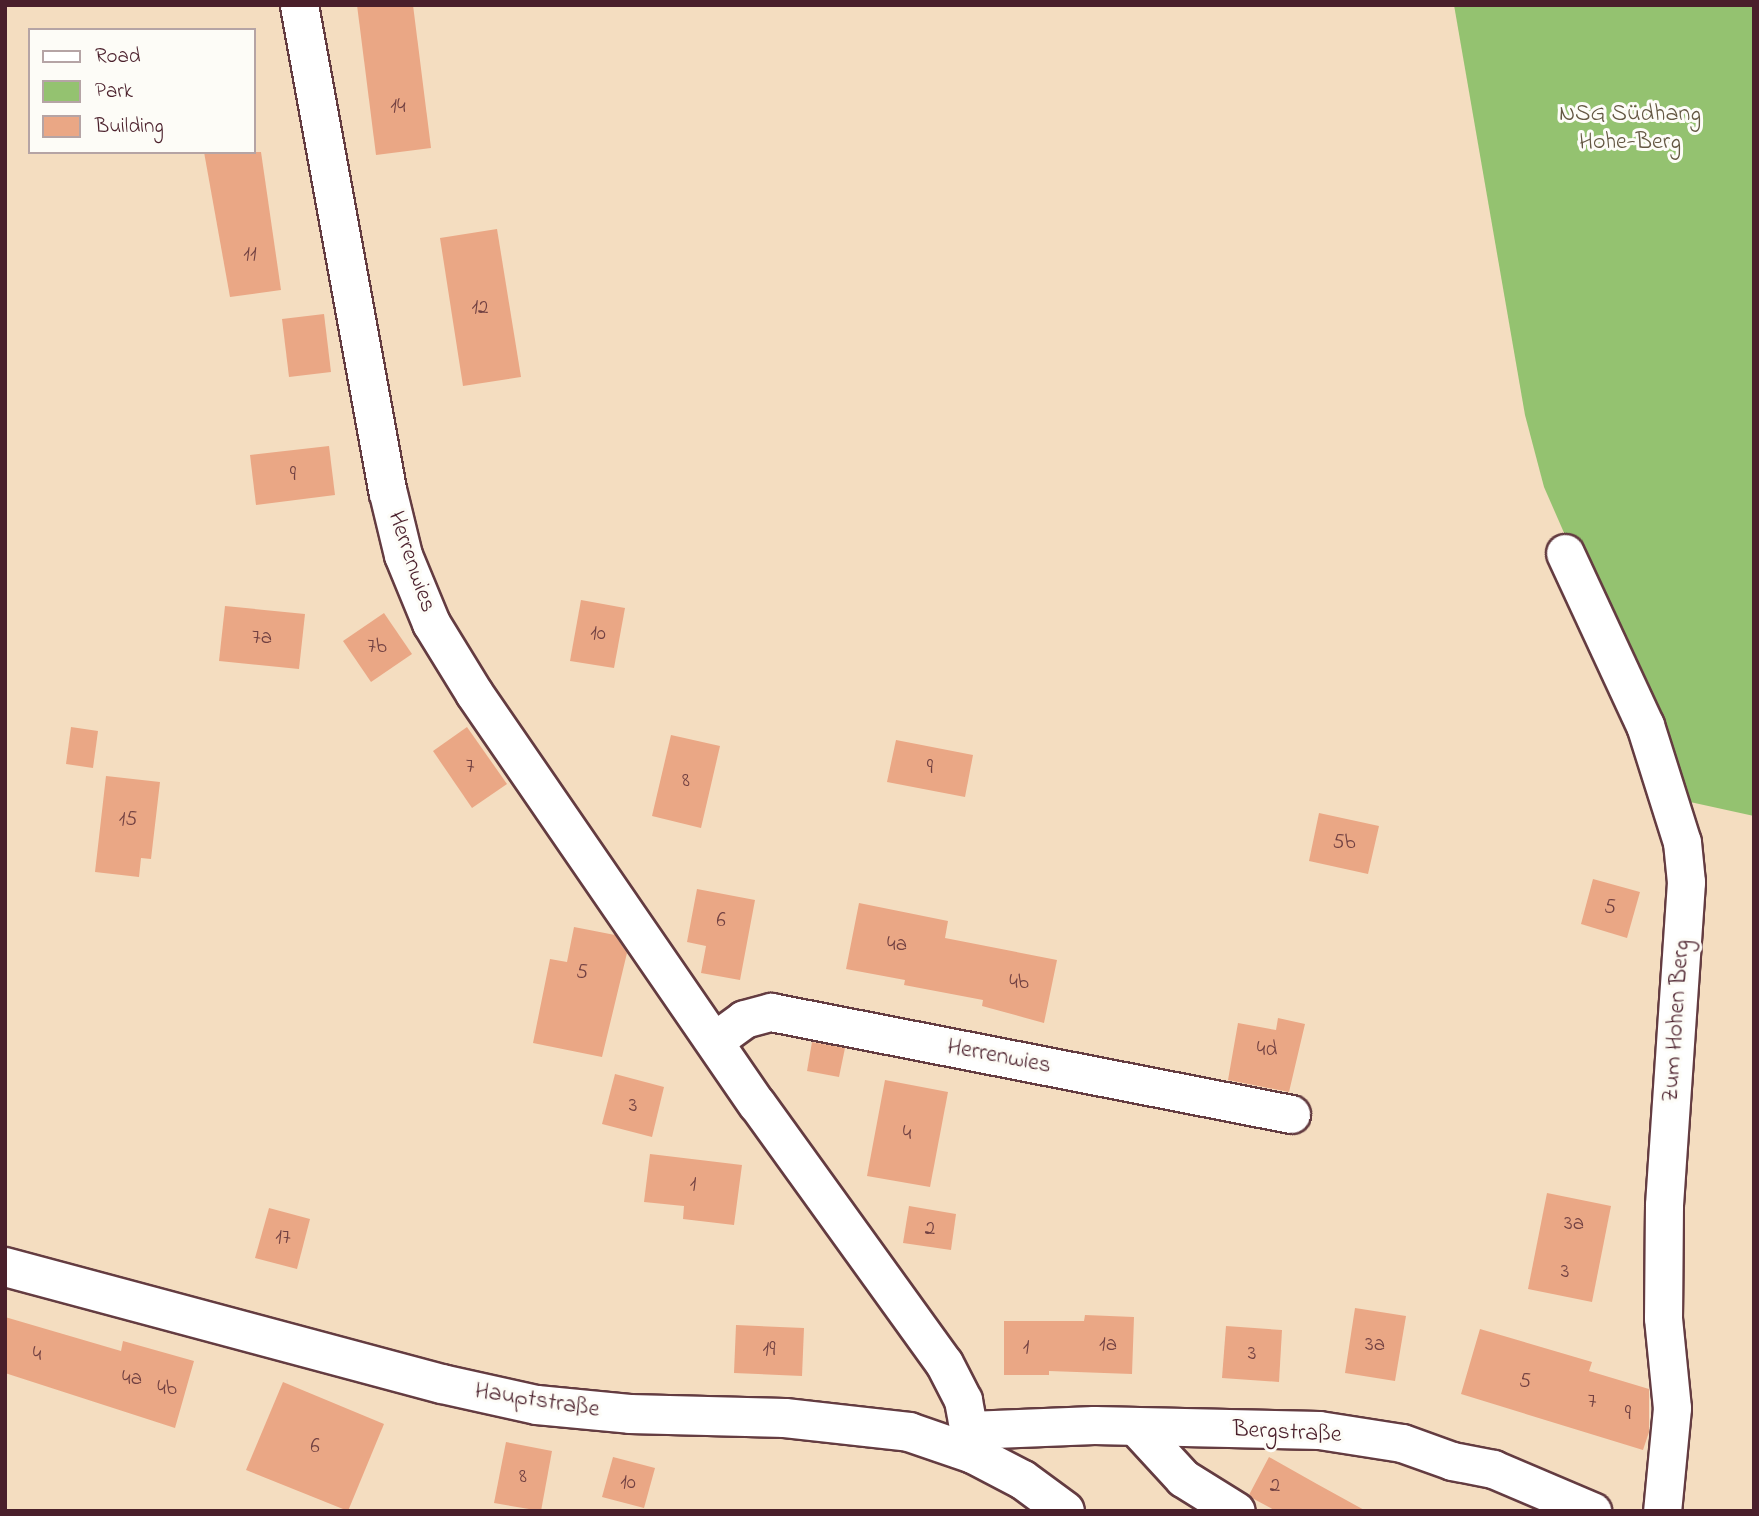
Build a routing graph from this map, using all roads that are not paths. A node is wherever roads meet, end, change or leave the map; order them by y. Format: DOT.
graph roads {
  1 [pos="299,5"];
  2 [pos="1565,554"];
  3 [pos="714,1041"];
  4 [pos="1291,1114"];
  5 [pos="5,1267"];
  6 [pos="1138,1429"];
  7 [pos="971,1442"];
  8 [pos="1065,1511"];
  9 [pos="1236,1511"];
  10 [pos="1592,1511"];
  11 [pos="1662,1511"];
  1 -- 3 [label="street, Herrenwies"];
  2 -- 11 [label="street, Zum Hohen Berg"];
  3 -- 4 [label="street, Herrenwies"];
  3 -- 7 [label="street, Herrenwies"];
  5 -- 7 [label="street, Hauptstraße"];
  6 -- 7 [label="street, Bergstraße"];
  6 -- 9 [label="street"];
  6 -- 10 [label="street, Bergstraße"];
  7 -- 8 [label="street, Hauptstraße"];
}
